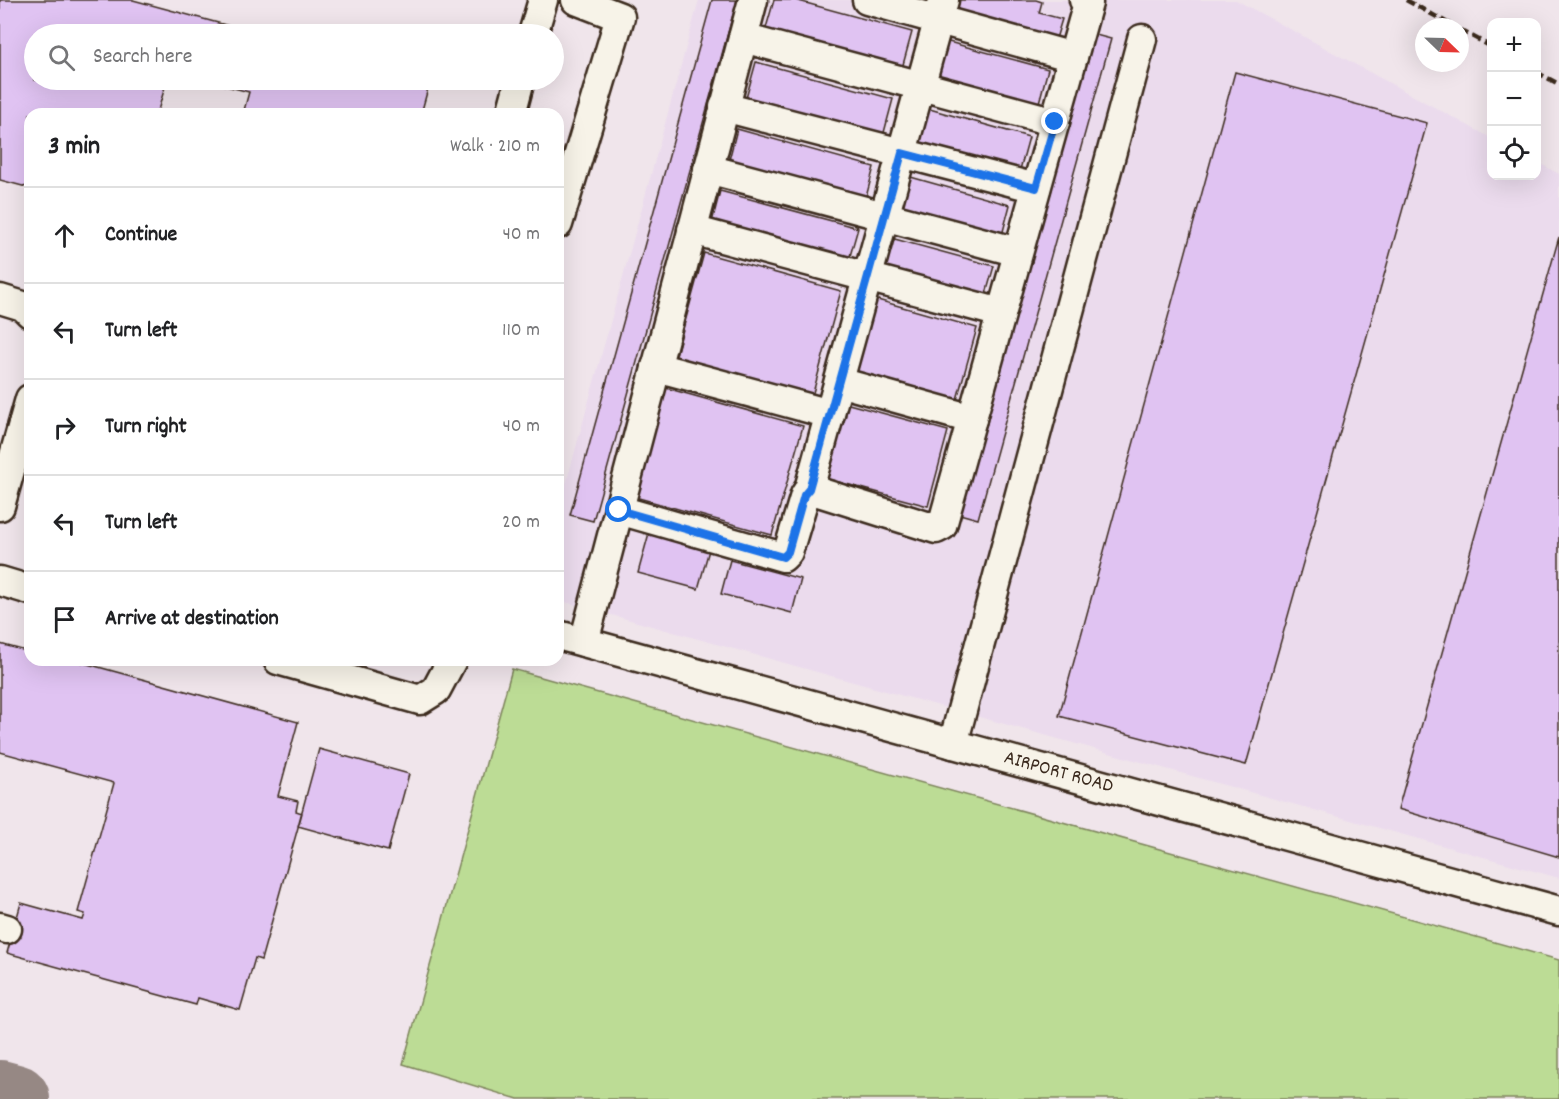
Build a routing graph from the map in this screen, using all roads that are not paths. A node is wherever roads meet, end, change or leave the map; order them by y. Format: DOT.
graph roads {
  1 [pos="543,0"];
  2 [pos="576,0"];
  3 [pos="753,0"];
  4 [pos="867,0"];
  5 [pos="1084,0"];
  6 [pos="941,10"];
  7 [pos="536,24"];
  8 [pos="743,38"];
  9 [pos="1142,39"];
  10 [pos="1073,57"];
  11 [pos="920,86"];
  12 [pos="517,90"];
  13 [pos="724,107"];
  14 [pos="513,108"];
  15 [pos="1055,122"];
  16 [pos="902,153"];
  17 [pos="708,169"];
  18 [pos="1036,188"];
  19 [pos="564,204"];
  20 [pos="884,216"];
  21 [pos="692,230"];
  22 [pos="1018,252"];
  23 [pos="868,278"];
  24 [pos="0,299"];
  25 [pos="24,307"];
  26 [pos="1001,313"];
  27 [pos="656,367"];
  28 [pos="839,382"];
  29 [pos="830,414"];
  30 [pos="972,419"];
  31 [pos="24,425"];
  32 [pos="9,489"];
  33 [pos="809,489"];
  34 [pos="619,510"];
  35 [pos="0,581"];
  36 [pos="24,588"];
  37 [pos="571,638"];
  38 [pos="299,666"];
  39 [pos="449,666"];
  40 [pos="953,744"];
  41 [pos="1559,911"];
  1 -- 7 [label="street"];
  2 -- 19 [label="street"];
  3 -- 8 [label="street"];
  4 -- 6 [label="street"];
  5 -- 10 [label="street"];
  6 -- 10 [label="street"];
  6 -- 11 [label="street"];
  8 -- 11 [label="street"];
  8 -- 13 [label="street"];
  9 -- 40 [label="street"];
  10 -- 15 [label="street"];
  11 -- 15 [label="street"];
  11 -- 16 [label="street"];
  12 -- 14 [label="street"];
  13 -- 16 [label="street"];
  13 -- 17 [label="street"];
  15 -- 18 [label="street"];
  16 -- 18 [label="street"];
  16 -- 20 [label="street"];
  17 -- 20 [label="street"];
  17 -- 21 [label="street"];
  18 -- 22 [label="street"];
  20 -- 22 [label="street"];
  20 -- 23 [label="street"];
  21 -- 23 [label="street"];
  21 -- 27 [label="street"];
  22 -- 26 [label="street"];
  23 -- 26 [label="street"];
  23 -- 28 [label="street"];
  24 -- 25 [label="street"];
  26 -- 30 [label="street"];
  27 -- 29 [label="street"];
  27 -- 34 [label="street"];
  28 -- 29 [label="street"];
  28 -- 30 [label="street"];
  29 -- 33 [label="street"];
  30 -- 33 [label="street"];
  31 -- 32 [label="street"];
  33 -- 34 [label="street"];
  34 -- 37 [label="street"];
  35 -- 36 [label="street"];
  37 -- 40 [label="street, AIRPORT ROAD"];
  38 -- 39 [label="street"];
  40 -- 41 [label="street, AIRPORT ROAD"];
}
